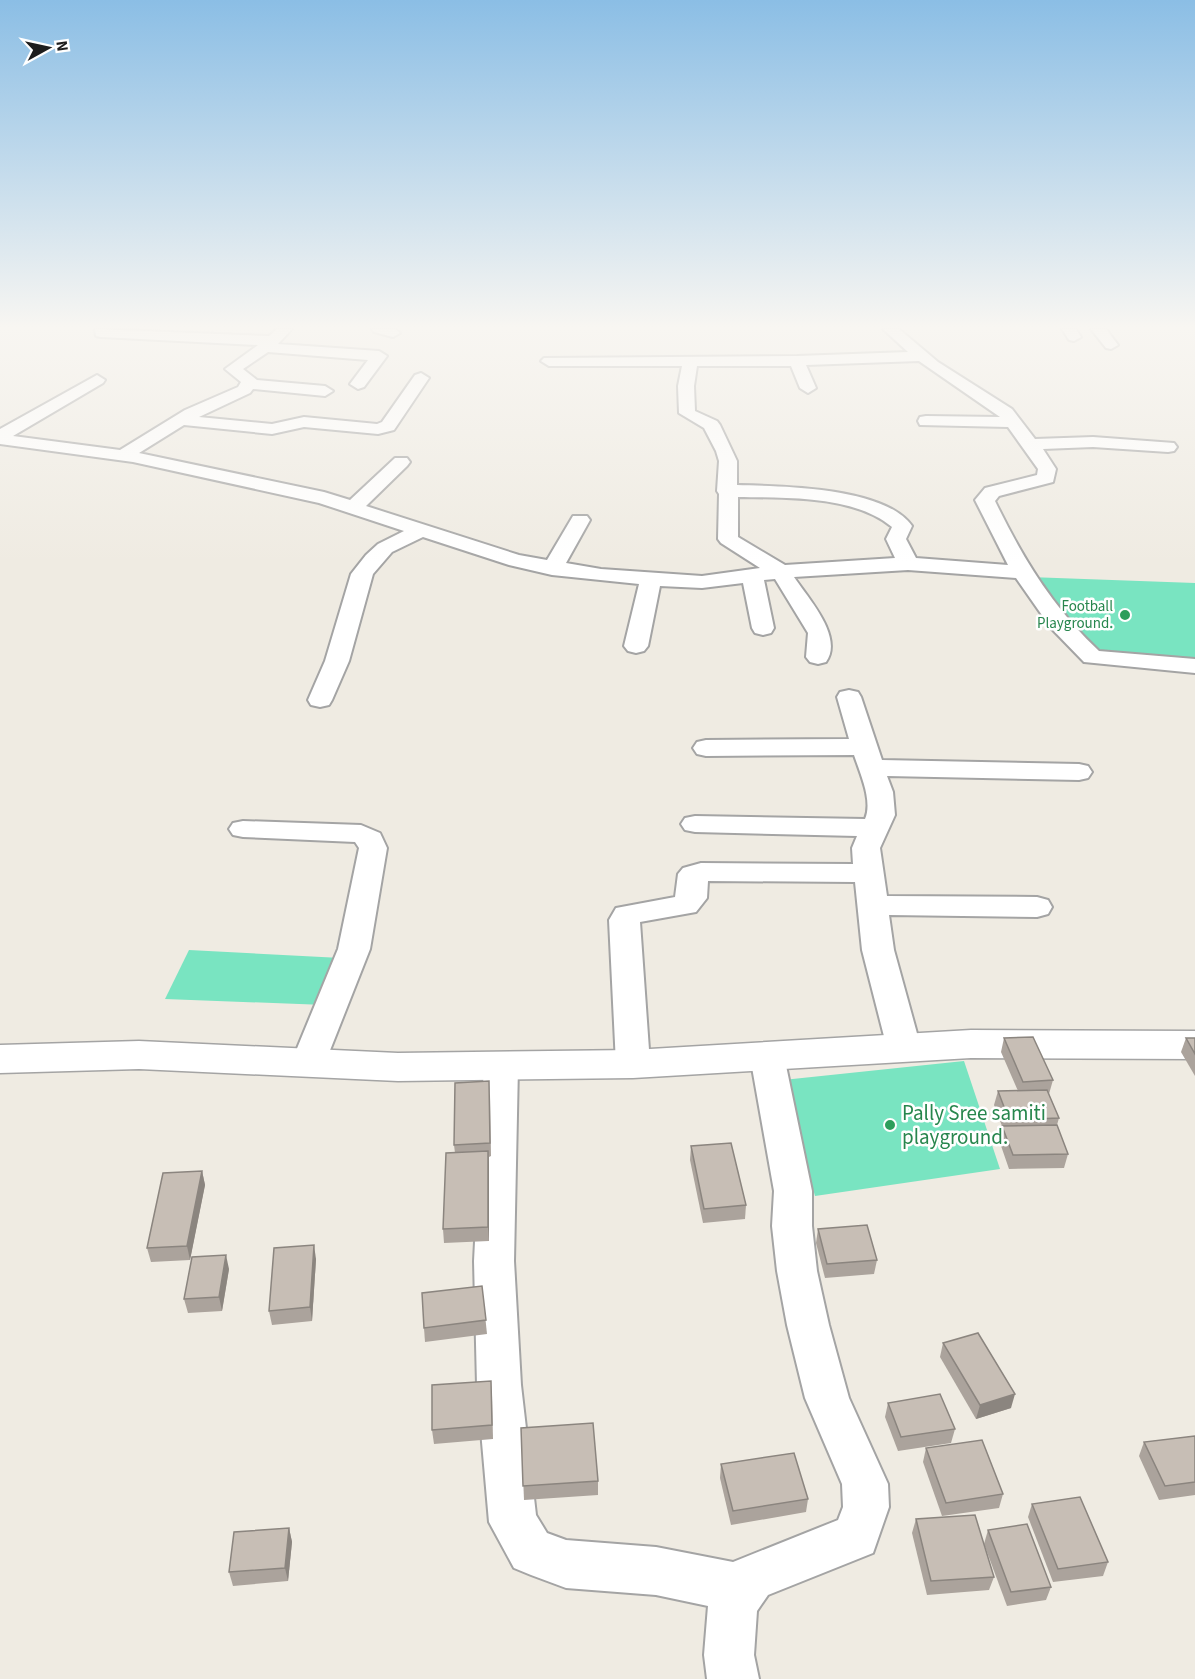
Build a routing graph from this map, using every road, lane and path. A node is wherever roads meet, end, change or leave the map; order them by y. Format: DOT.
graph roads {
  1 [pos="52,407"];
  2 [pos="208,407"];
  3 [pos="401,407"];
  4 [pos="687,407"];
  5 [pos="997,407"];
  6 [pos="182,420"];
  7 [pos="926,421"];
  8 [pos="1013,422"];
  9 [pos="54,427"];
  10 [pos="0,438"];
  11 [pos="32,444"];
  12 [pos="1029,444"];
  13 [pos="1168,447"];
  14 [pos="122,456"];
  15 [pos="400,462"];
  16 [pos="726,491"];
  17 [pos="355,506"];
  18 [pos="580,520"];
  19 [pos="422,530"];
  20 [pos="908,564"];
  21 [pos="552,569"];
  22 [pos="781,572"];
  23 [pos="1022,572"];
  24 [pos="753,577"];
  25 [pos="651,579"];
  26 [pos="763,628"];
  27 [pos="636,646"];
  28 [pos="818,657"];
  29 [pos="1195,666"];
  30 [pos="849,697"];
  31 [pos="320,699"];
  32 [pos="706,748"];
  33 [pos="869,757"];
  34 [pos="1079,772"];
  35 [pos="695,824"];
  36 [pos="875,828"];
  37 [pos="243,829"];
  38 [pos="869,873"];
  39 [pos="873,905"];
  40 [pos="1037,907"];
  41 [pos="1195,1045"];
  42 [pos="904,1048"];
  43 [pos="767,1056"];
  44 [pos="0,1059"];
  45 [pos="308,1063"];
  46 [pos="633,1064"];
  47 [pos="501,1066"];
  48 [pos="743,1589"];
  49 [pos="733,1679"];
  1 -- 10 [label="street"];
  2 -- 6 [label="street"];
  3 -- 6 [label="street"];
  4 -- 16 [label="street"];
  5 -- 8 [label="street"];
  6 -- 14 [label="street"];
  7 -- 8 [label="street"];
  8 -- 12 [label="street"];
  9 -- 11 [label="street"];
  10 -- 11 [label="street"];
  11 -- 14 [label="street"];
  12 -- 13 [label="street"];
  12 -- 23 [label="street"];
  14 -- 17 [label="street"];
  15 -- 17 [label="street"];
  16 -- 20 [label="street"];
  16 -- 22 [label="street"];
  17 -- 19 [label="street"];
  18 -- 21 [label="street"];
  19 -- 21 [label="street"];
  19 -- 31 [label="street"];
  20 -- 22 [label="street"];
  20 -- 23 [label="street"];
  21 -- 25 [label="street"];
  22 -- 24 [label="street"];
  22 -- 28 [label="street"];
  23 -- 29 [label="street"];
  24 -- 25 [label="street"];
  24 -- 26 [label="street"];
  25 -- 27 [label="street"];
  30 -- 33 [label="street"];
  32 -- 33 [label="street"];
  33 -- 34 [label="street"];
  33 -- 36 [label="street"];
  35 -- 36 [label="street"];
  36 -- 38 [label="street"];
  37 -- 45 [label="street"];
  38 -- 39 [label="street"];
  38 -- 46 [label="street"];
  39 -- 40 [label="street"];
  39 -- 42 [label="street"];
  41 -- 42 [label="street"];
  42 -- 43 [label="street"];
  43 -- 46 [label="street"];
  43 -- 48 [label="street"];
  44 -- 45 [label="street"];
  45 -- 47 [label="street"];
  46 -- 47 [label="street"];
  47 -- 48 [label="street"];
  48 -- 49 [label="street"];
}
